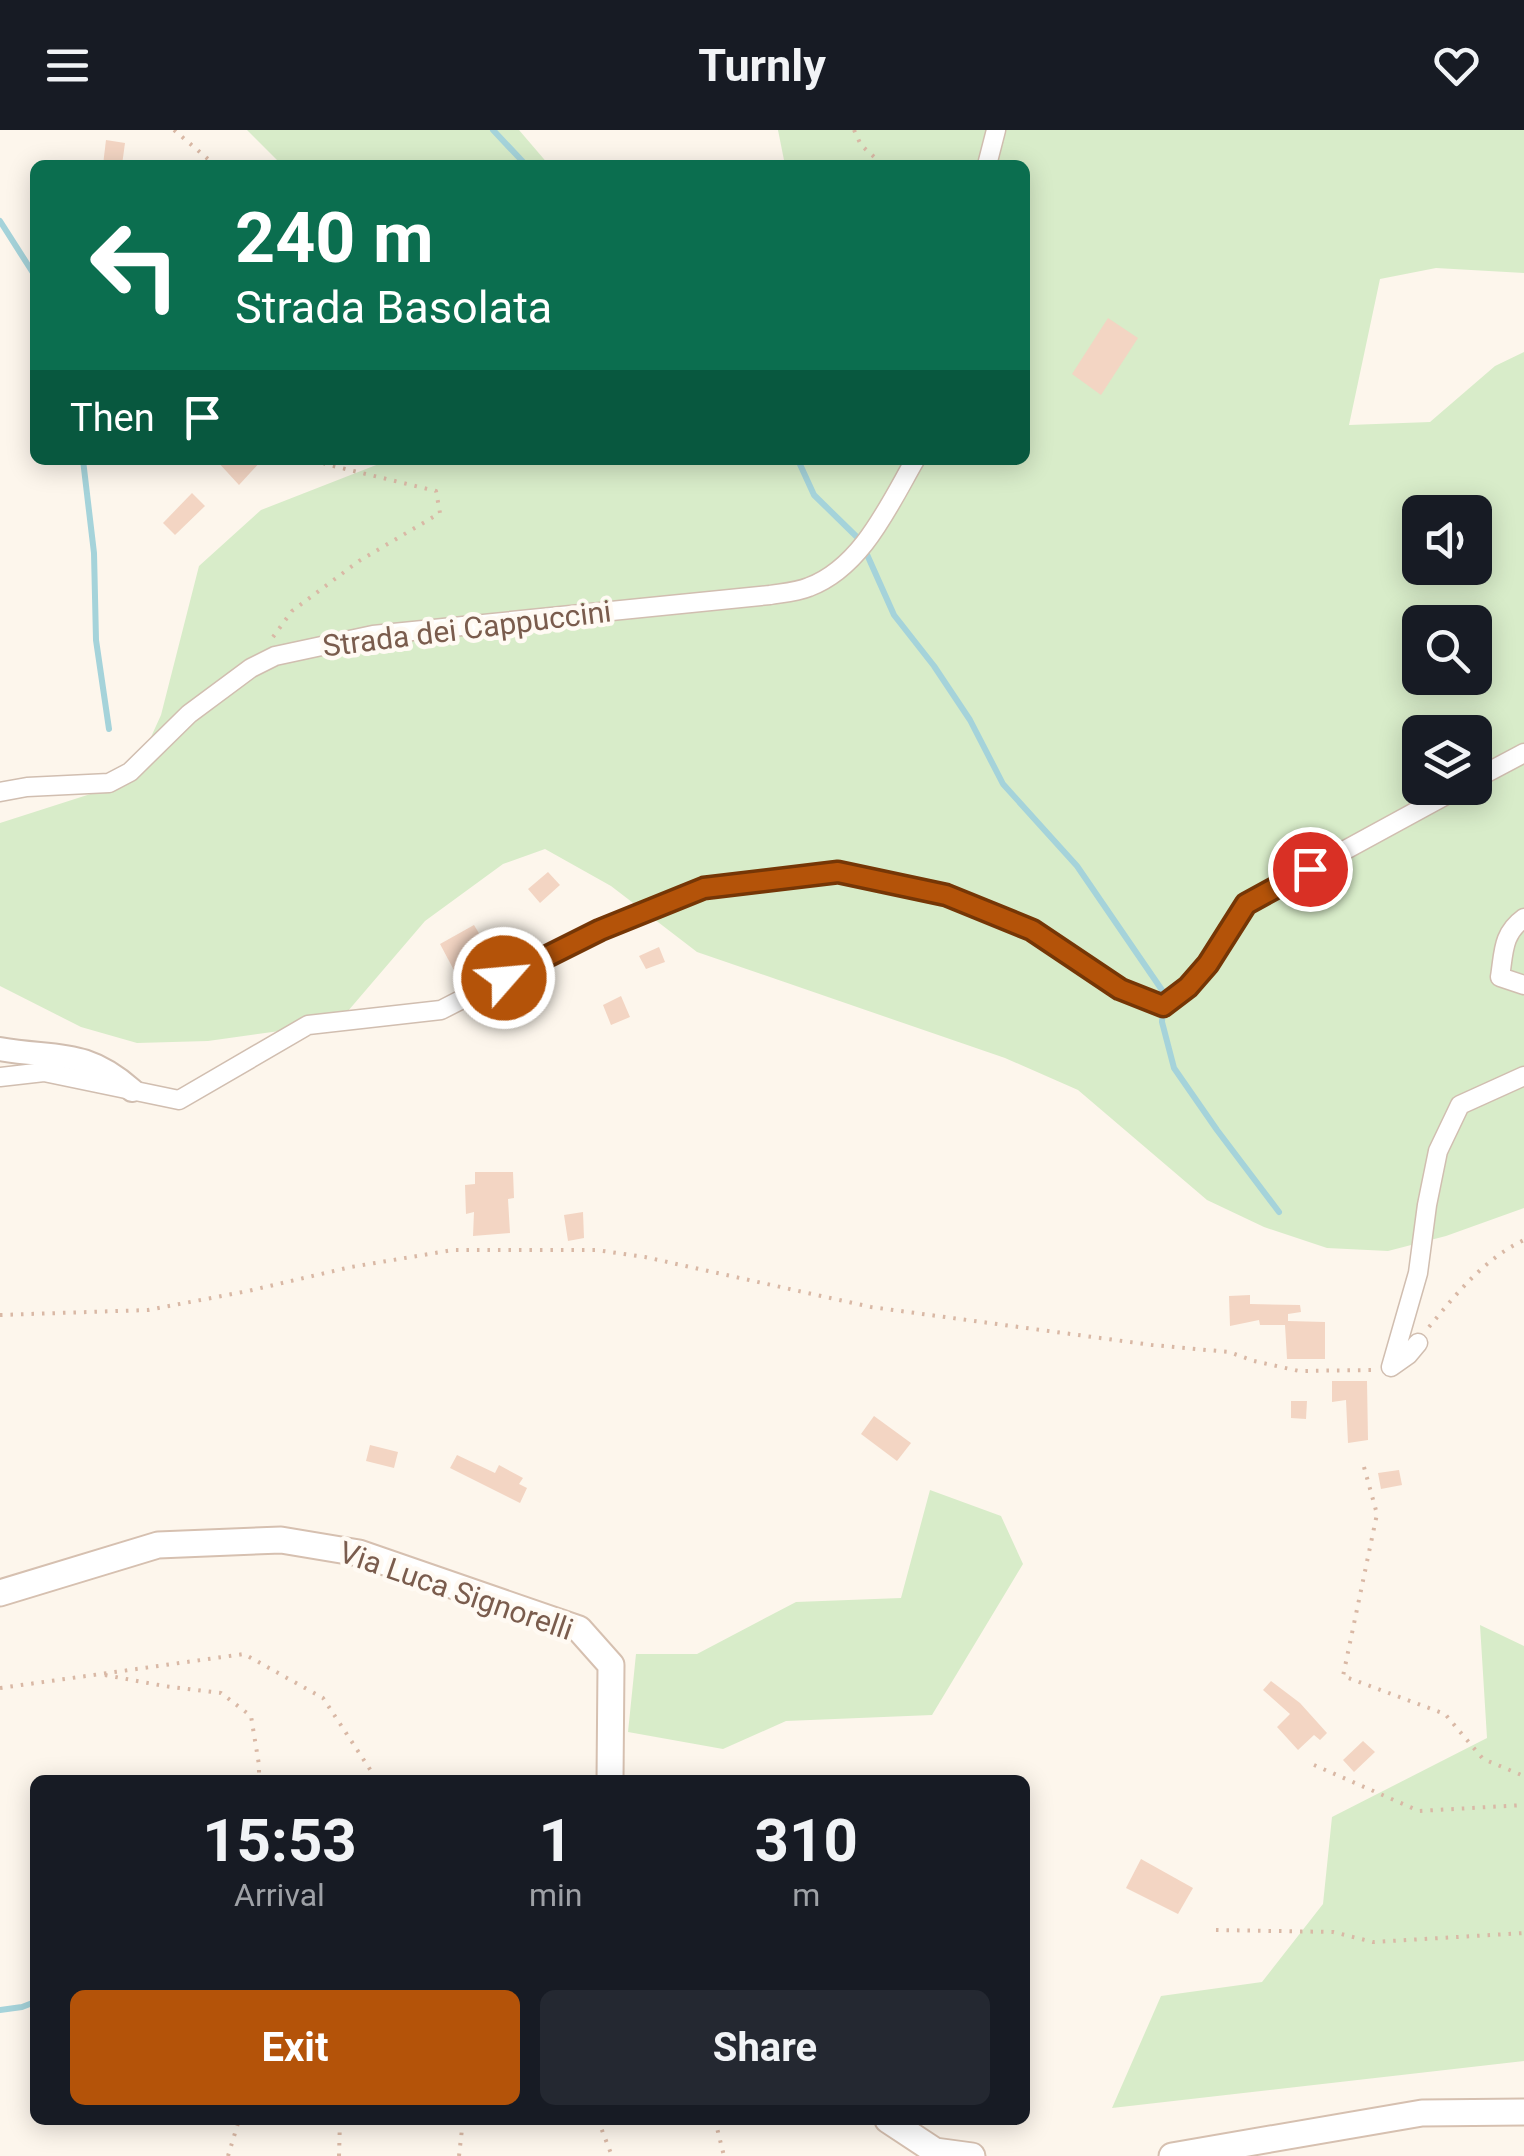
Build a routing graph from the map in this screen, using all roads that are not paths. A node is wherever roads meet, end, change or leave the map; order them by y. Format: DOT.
graph roads {
  1 [pos="996,130"];
  2 [pos="989,160"];
  3 [pos="912,465"];
  4 [pos="1524,753"];
  5 [pos="1492,770"];
  6 [pos="0,792"];
  7 [pos="1428,805"];
  8 [pos="1524,918"];
  9 [pos="1524,985"];
  10 [pos="0,1050"];
  11 [pos="1524,1076"];
  12 [pos="0,1077"];
  13 [pos="132,1090"];
  14 [pos="1418,1343"];
  15 [pos="0,1593"];
  16 [pos="610,1775"];
  17 [pos="1524,2112"];
  18 [pos="896,2125"];
  19 [pos="972,2156"];
  20 [pos="1172,2156"];
  1 -- 2 [label="street"];
  3 -- 6 [label="street, Strada dei Cappuccini"];
  4 -- 5 [label="street"];
  7 -- 13 [label="street"];
  8 -- 9 [label="street"];
  10 -- 13 [label="street"];
  11 -- 14 [label="street"];
  12 -- 13 [label="street"];
  15 -- 16 [label="main road, Via Luca Signorelli"];
  17 -- 20 [label="main road"];
  18 -- 19 [label="main road"];
}
